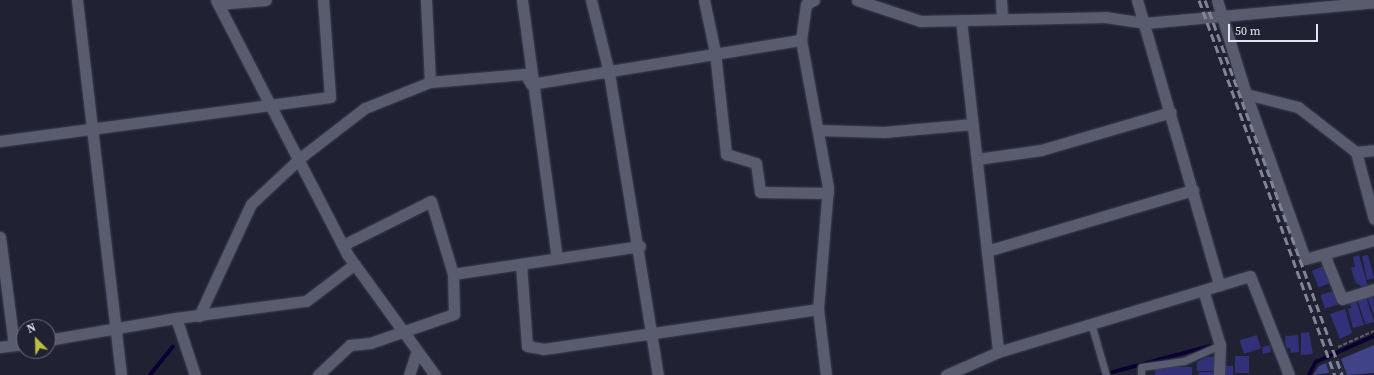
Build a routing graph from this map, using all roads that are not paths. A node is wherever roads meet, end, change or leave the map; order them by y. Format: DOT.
graph roads {
  1 [pos="76,0"];
  2 [pos="266,0"];
  3 [pos="323,0"];
  4 [pos="426,0"];
  5 [pos="522,0"];
  6 [pos="591,0"];
  7 [pos="704,0"];
  8 [pos="814,0"];
  9 [pos="858,0"];
  10 [pos="1001,0"];
  11 [pos="1137,0"];
  12 [pos="1217,0"];
  13 [pos="217,2"];
  14 [pos="1374,2"];
  15 [pos="1222,15"];
  16 [pos="1002,18"];
  17 [pos="961,20"];
  18 [pos="1145,23"];
  19 [pos="802,40"];
  20 [pos="715,52"];
  21 [pos="609,73"];
  22 [pos="430,82"];
  23 [pos="531,84"];
  24 [pos="1246,94"];
  25 [pos="274,106"];
  26 [pos="1171,112"];
  27 [pos="973,124"];
  28 [pos="90,129"];
  29 [pos="819,130"];
  30 [pos="0,141"];
  31 [pos="1374,150"];
  32 [pos="1356,152"];
  33 [pos="300,158"];
  34 [pos="977,159"];
  35 [pos="1193,190"];
  36 [pos="828,193"];
  37 [pos="1374,219"];
  38 [pos="0,237"];
  39 [pos="1374,240"];
  40 [pos="343,245"];
  41 [pos="640,246"];
  42 [pos="987,251"];
  43 [pos="1324,254"];
  44 [pos="557,258"];
  45 [pos="355,264"];
  46 [pos="522,264"];
  47 [pos="453,274"];
  48 [pos="1219,285"];
  49 [pos="1374,289"];
  50 [pos="1203,290"];
  51 [pos="818,309"];
  52 [pos="199,316"];
  53 [pos="176,318"];
  54 [pos="1090,323"];
  55 [pos="16,327"];
  56 [pos="114,329"];
  57 [pos="402,330"];
  58 [pos="651,332"];
  59 [pos="56,339"];
  60 [pos="16,344"];
  61 [pos="1220,346"];
  62 [pos="0,347"];
  63 [pos="417,350"];
  64 [pos="998,352"];
  65 [pos="1106,373"];
  66 [pos="121,375"];
  67 [pos="195,375"];
  68 [pos="318,375"];
  69 [pos="409,375"];
  70 [pos="435,375"];
  71 [pos="658,375"];
  72 [pos="826,375"];
  73 [pos="946,375"];
  74 [pos="1141,375"];
  75 [pos="1219,375"];
  76 [pos="1289,375"];
  1 -- 28 [label="street"];
  2 -- 13 [label="street"];
  3 -- 25 [label="street"];
  4 -- 22 [label="street"];
  5 -- 23 [label="street"];
  6 -- 21 [label="street"];
  7 -- 20 [label="street"];
  8 -- 19 [label="street"];
  9 -- 17 [label="street"];
  10 -- 16 [label="street"];
  11 -- 18 [label="street"];
  12 -- 15 [label="street"];
  13 -- 25 [label="street"];
  14 -- 15 [label="street"];
  15 -- 18 [label="street"];
  15 -- 24 [label="street"];
  16 -- 17 [label="street"];
  16 -- 18 [label="street"];
  17 -- 27 [label="street"];
  18 -- 26 [label="street"];
  19 -- 20 [label="street"];
  19 -- 29 [label="street"];
  20 -- 21 [label="street"];
  20 -- 36 [label="street"];
  21 -- 23 [label="street"];
  21 -- 41 [label="street"];
  22 -- 23 [label="street"];
  22 -- 33 [label="street"];
  23 -- 44 [label="street"];
  24 -- 32 [label="street"];
  24 -- 43 [label="street"];
  25 -- 28 [label="street"];
  25 -- 33 [label="street"];
  26 -- 34 [label="street"];
  26 -- 35 [label="street"];
  27 -- 29 [label="street"];
  27 -- 34 [label="street"];
  28 -- 30 [label="street"];
  28 -- 56 [label="street"];
  29 -- 36 [label="street"];
  31 -- 32 [label="street"];
  32 -- 37 [label="street"];
  33 -- 40 [label="street"];
  33 -- 52 [label="street"];
  34 -- 42 [label="street"];
  35 -- 42 [label="street"];
  35 -- 48 [label="street"];
  36 -- 51 [label="street"];
  38 -- 55 [label="street"];
  39 -- 43 [label="street"];
  40 -- 45 [label="street"];
  40 -- 47 [label="street"];
  41 -- 44 [label="street"];
  41 -- 58 [label="street"];
  42 -- 64 [label="street"];
  43 -- 49 [label="street"];
  44 -- 46 [label="street"];
  45 -- 52 [label="street"];
  45 -- 57 [label="street"];
  46 -- 47 [label="street"];
  46 -- 58 [label="street"];
  47 -- 57 [label="street"];
  48 -- 50 [label="street"];
  48 -- 76 [label="street"];
  50 -- 54 [label="street"];
  50 -- 61 [label="street"];
  51 -- 58 [label="street"];
  51 -- 72 [label="street"];
  52 -- 53 [label="street"];
  53 -- 56 [label="street"];
  53 -- 67 [label="street"];
  54 -- 64 [label="street"];
  54 -- 65 [label="lane"];
  56 -- 59 [label="street"];
  56 -- 66 [label="street"];
  57 -- 63 [label="street"];
  57 -- 68 [label="street"];
  58 -- 71 [label="street"];
  60 -- 62 [label="street"];
  61 -- 74 [label="lane"];
  61 -- 75 [label="street"];
  63 -- 69 [label="street"];
  63 -- 70 [label="street"];
  64 -- 73 [label="street"];
}
